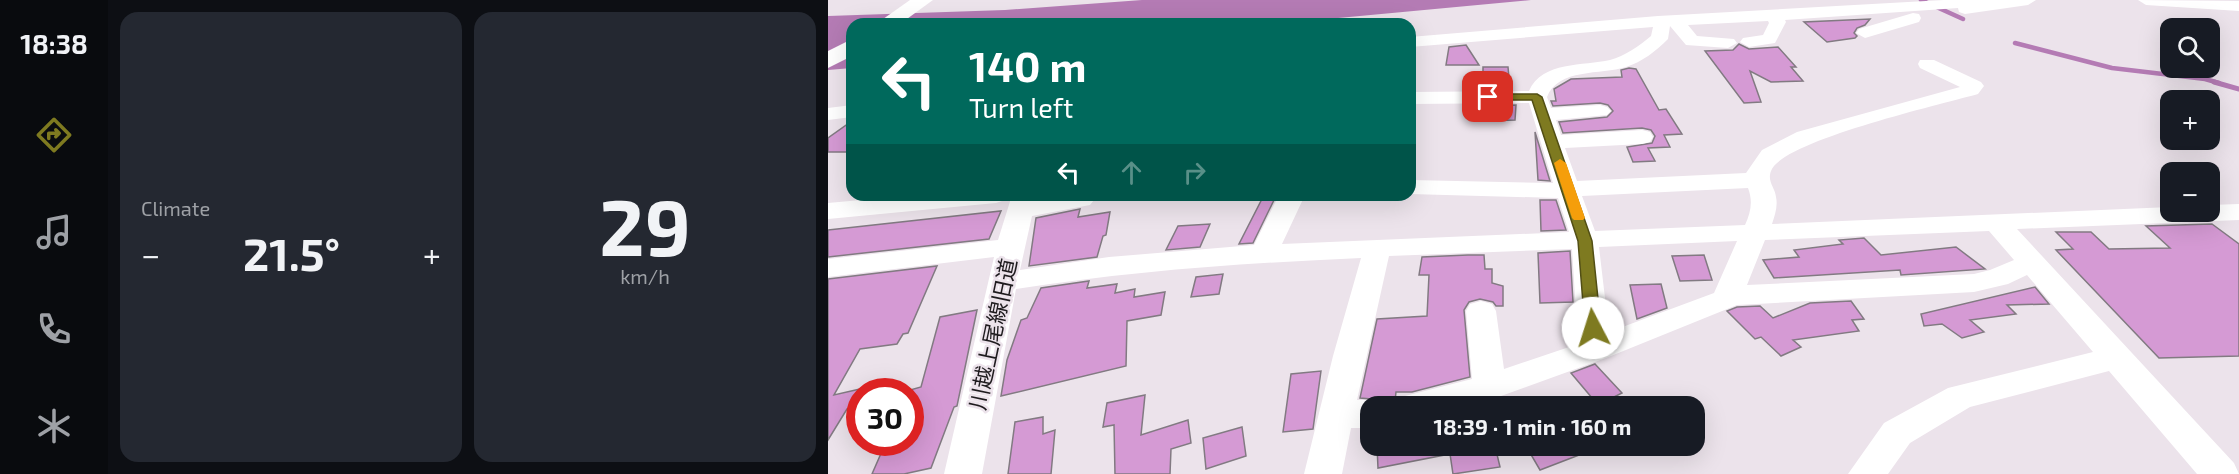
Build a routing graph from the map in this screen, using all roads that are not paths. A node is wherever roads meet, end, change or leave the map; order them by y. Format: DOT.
graph roads {
  1 [pos="923,0"];
  2 [pos="1982,0"];
  3 [pos="2028,0"];
  4 [pos="2146,0"];
  5 [pos="2239,6"];
  6 [pos="1771,15"];
  7 [pos="895,18"];
  8 [pos="1657,21"];
  9 [pos="1865,33"];
  10 [pos="1416,41"];
  11 [pos="1749,42"];
  12 [pos="1728,43"];
  13 [pos="846,50"];
  14 [pos="828,61"];
  15 [pos="1927,64"];
  16 [pos="1416,98"];
  17 [pos="1540,106"];
  18 [pos="1600,111"];
  19 [pos="846,112"];
  20 [pos="828,114"];
  21 [pos="1642,137"];
  22 [pos="1552,142"];
  23 [pos="1757,180"];
  24 [pos="1416,187"];
  25 [pos="1569,190"];
  26 [pos="933,201"];
  27 [pos="1061,201"];
  28 [pos="1289,201"];
  29 [pos="1022,203"];
  30 [pos="828,211"];
  31 [pos="2239,212"];
  32 [pos="1997,223"];
  33 [pos="1753,234"];
  34 [pos="1585,241"];
  35 [pos="1010,247"];
  36 [pos="1377,250"];
  37 [pos="1264,254"];
  38 [pos="2032,262"];
  39 [pos="828,268"];
  40 [pos="1005,281"];
  41 [pos="1729,296"];
  42 [pos="1481,312"];
  43 [pos="1595,350"];
  44 [pos="2118,357"];
  45 [pos="1490,387"];
  46 [pos="1454,396"];
  47 [pos="1355,414"];
  48 [pos="963,474"];
  49 [pos="1323,474"];
  50 [pos="1867,474"];
  51 [pos="2220,474"];
  1 -- 7 [label="main road"];
  2 -- 6 [label="street"];
  3 -- 9 [label="street"];
  4 -- 5 [label="street"];
  6 -- 8 [label="street"];
  6 -- 11 [label="street"];
  8 -- 10 [label="street"];
  8 -- 12 [label="street"];
  8 -- 17 [label="street"];
  13 -- 14 [label="main road"];
  15 -- 23 [label="street"];
  16 -- 17 [label="street"];
  17 -- 18 [label="street"];
  17 -- 22 [label="street"];
  19 -- 20 [label="street"];
  21 -- 22 [label="street"];
  22 -- 25 [label="street"];
  23 -- 25 [label="street"];
  23 -- 33 [label="street"];
  24 -- 25 [label="street"];
  25 -- 34 [label="street"];
  26 -- 30 [label="street"];
  27 -- 29 [label="street"];
  28 -- 37 [label="street"];
  29 -- 35 [label="street, 川越上尾線旧道"];
  31 -- 32 [label="street"];
  32 -- 33 [label="street"];
  32 -- 38 [label="street"];
  33 -- 34 [label="street"];
  33 -- 41 [label="street"];
  34 -- 36 [label="street"];
  34 -- 43 [label="street"];
  35 -- 39 [label="street"];
  35 -- 40 [label="street, 川越上尾線旧道"];
  36 -- 37 [label="street"];
  36 -- 47 [label="street"];
  37 -- 40 [label="street"];
  38 -- 41 [label="street"];
  38 -- 44 [label="street"];
  40 -- 48 [label="street, 川越上尾線旧道"];
  41 -- 43 [label="street"];
  42 -- 45 [label="street"];
  43 -- 45 [label="street"];
  44 -- 50 [label="street"];
  44 -- 51 [label="street"];
  45 -- 46 [label="street"];
  47 -- 49 [label="street"];
}
